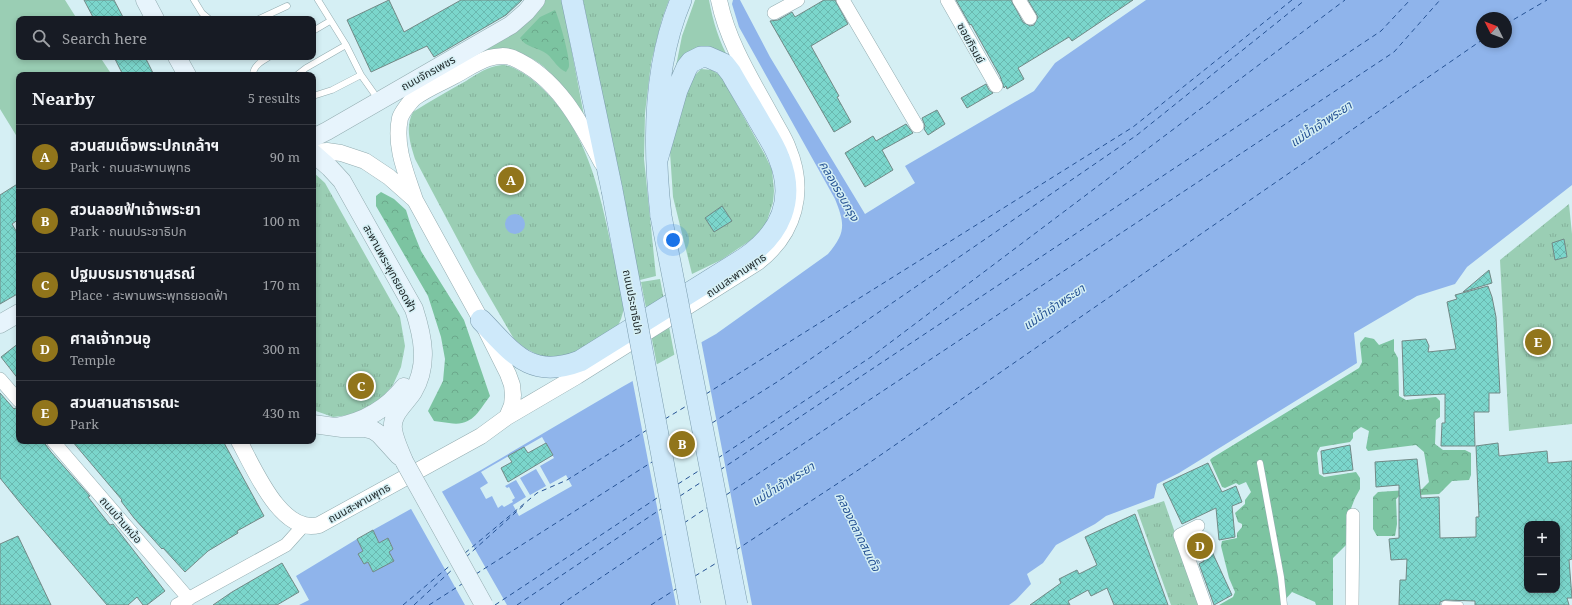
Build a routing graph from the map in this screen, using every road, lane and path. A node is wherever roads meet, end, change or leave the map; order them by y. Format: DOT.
graph roads {
  1 [pos="145,0"];
  2 [pos="194,0"];
  3 [pos="318,0"];
  4 [pos="536,0"];
  5 [pos="572,0"];
  6 [pos="681,0"];
  7 [pos="719,0"];
  8 [pos="798,0"];
  9 [pos="843,0"];
  10 [pos="947,0"];
  11 [pos="1019,0"];
  12 [pos="287,6"];
  13 [pos="774,13"];
  14 [pos="154,16"];
  15 [pos="206,16"];
  16 [pos="265,16"];
  17 [pos="1030,18"];
  18 [pos="330,21"];
  19 [pos="316,29"];
  20 [pos="346,45"];
  21 [pos="179,60"];
  22 [pos="264,60"];
  23 [pos="185,72"];
  24 [pos="253,72"];
  25 [pos="301,72"];
  26 [pos="361,75"];
  27 [pos="996,86"];
  28 [pos="316,95"];
  29 [pos="378,100"];
  30 [pos="917,126"];
  31 [pos="316,137"];
  32 [pos="316,153"];
  33 [pos="316,156"];
  34 [pos="657,160"];
  35 [pos="610,183"];
  36 [pos="415,200"];
  37 [pos="16,315"];
  38 [pos="481,320"];
  39 [pos="0,324"];
  40 [pos="421,331"];
  41 [pos="0,379"];
  42 [pos="16,398"];
  43 [pos="507,417"];
  44 [pos="316,424"];
  45 [pos="336,427"];
  46 [pos="56,444"];
  47 [pos="241,444"];
  48 [pos="404,461"];
  49 [pos="1260,463"];
  50 [pos="1353,514"];
  51 [pos="303,526"];
  52 [pos="1198,526"];
  53 [pos="189,599"];
  54 [pos="1445,604"];
  55 [pos="177,605"];
  56 [pos="484,605"];
  57 [pos="690,605"];
  58 [pos="736,605"];
  59 [pos="1205,605"];
  60 [pos="1284,605"];
  61 [pos="1352,605"];
  62 [pos="1460,605"];
  1 -- 14 [label="main road"];
  2 -- 15 [label="lane"];
  3 -- 18 [label="lane"];
  4 -- 29 [label="main road, ถนนจักรเพชร"];
  5 -- 35 [label="main road, ถนนประชาธิปก"];
  6 -- 34 [label="main road"];
  7 -- 43 [label="street, ถนนสะพานพุทธ"];
  8 -- 13 [label="street"];
  9 -- 30 [label="street"];
  10 -- 27 [label="street, ซอยภิรมย์"];
  11 -- 17 [label="street"];
  12 -- 16 [label="lane"];
  18 -- 19 [label="lane"];
  18 -- 20 [label="lane"];
  20 -- 25 [label="lane"];
  20 -- 26 [label="lane"];
  21 -- 23 [label="main road"];
  22 -- 24 [label="lane"];
  26 -- 28 [label="lane"];
  26 -- 29 [label="lane"];
  29 -- 31 [label="main road, ถนนจักรเพชร"];
  32 -- 36 [label="street"];
  33 -- 40 [label="main road, สะพานพระพุทธยอดฟ้า"];
  34 -- 38 [label="main road"];
  34 -- 58 [label="main road, bridge"];
  35 -- 36 [label="street"];
  35 -- 57 [label="main road, ถนนประชาธิปก, bridge"];
  36 -- 38 [label="street"];
  37 -- 39 [label="main road"];
  38 -- 43 [label="street"];
  40 -- 45 [label="main road"];
  40 -- 48 [label="main road, สะพานพระพุทธยอดฟ้า"];
  41 -- 42 [label="street"];
  43 -- 51 [label="street, ถนนสะพานพุทธ"];
  44 -- 45 [label="main road, สะพานพระพุทธยอดฟ้า"];
  45 -- 48 [label="main road, สะพานพระพุทธยอดฟ้า"];
  46 -- 53 [label="street, ถนนบ้านหม้อ"];
  47 -- 51 [label="street"];
  48 -- 56 [label="main road, สะพานพระพุทธยอดฟ้า, bridge"];
  49 -- 60 [label="lane"];
  50 -- 61 [label="street"];
  51 -- 53 [label="street"];
  52 -- 59 [label="street"];
  53 -- 55 [label="street"];
  54 -- 62 [label="lane"];
}
